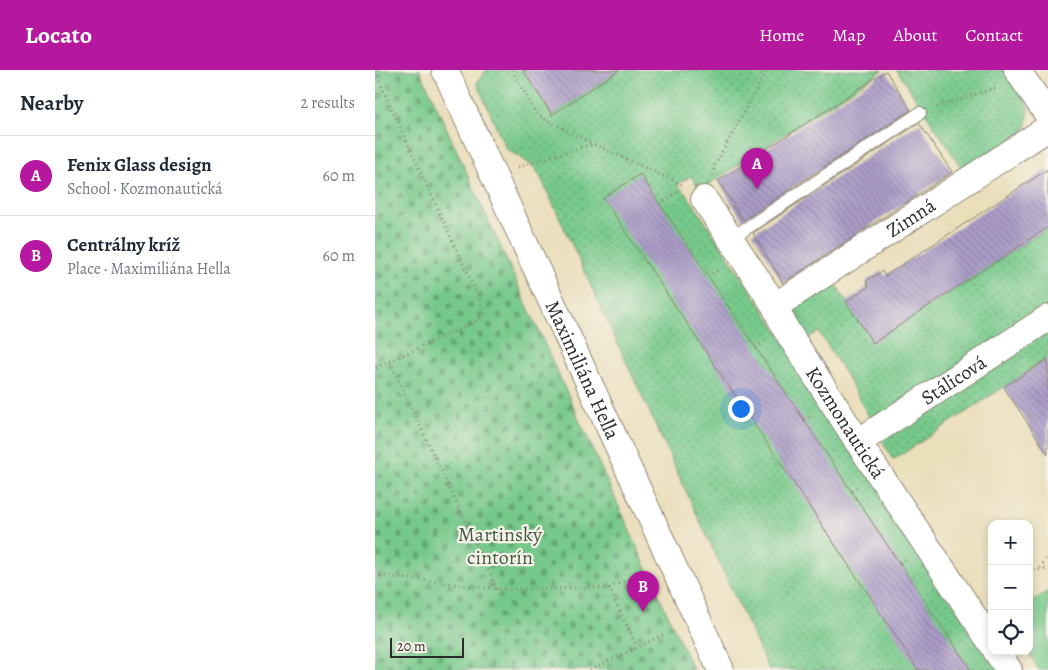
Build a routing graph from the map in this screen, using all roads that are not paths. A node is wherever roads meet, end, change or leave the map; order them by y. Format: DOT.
graph roads {
  1 [pos="454,74"];
  2 [pos="1020,74"];
  3 [pos="920,113"];
  4 [pos="1048,115"];
  5 [pos="1048,128"];
  6 [pos="705,199"];
  7 [pos="730,239"];
  8 [pos="775,306"];
  9 [pos="1045,326"];
  10 [pos="857,442"];
  11 [pos="988,638"];
  12 [pos="999,655"];
  13 [pos="721,670"];
  14 [pos="1009,670"];
  1 -- 13 [label="street, Maximiliána Hella"];
  2 -- 4 [label="street"];
  3 -- 7 [label="lane"];
  5 -- 8 [label="street, Zimná"];
  6 -- 7 [label="street, Kozmonautická"];
  7 -- 8 [label="street, Kozmonautická"];
  8 -- 10 [label="street, Kozmonautická"];
  9 -- 10 [label="street, Stálicová"];
  10 -- 11 [label="street, Kozmonautická"];
  12 -- 14 [label="street"];
}
